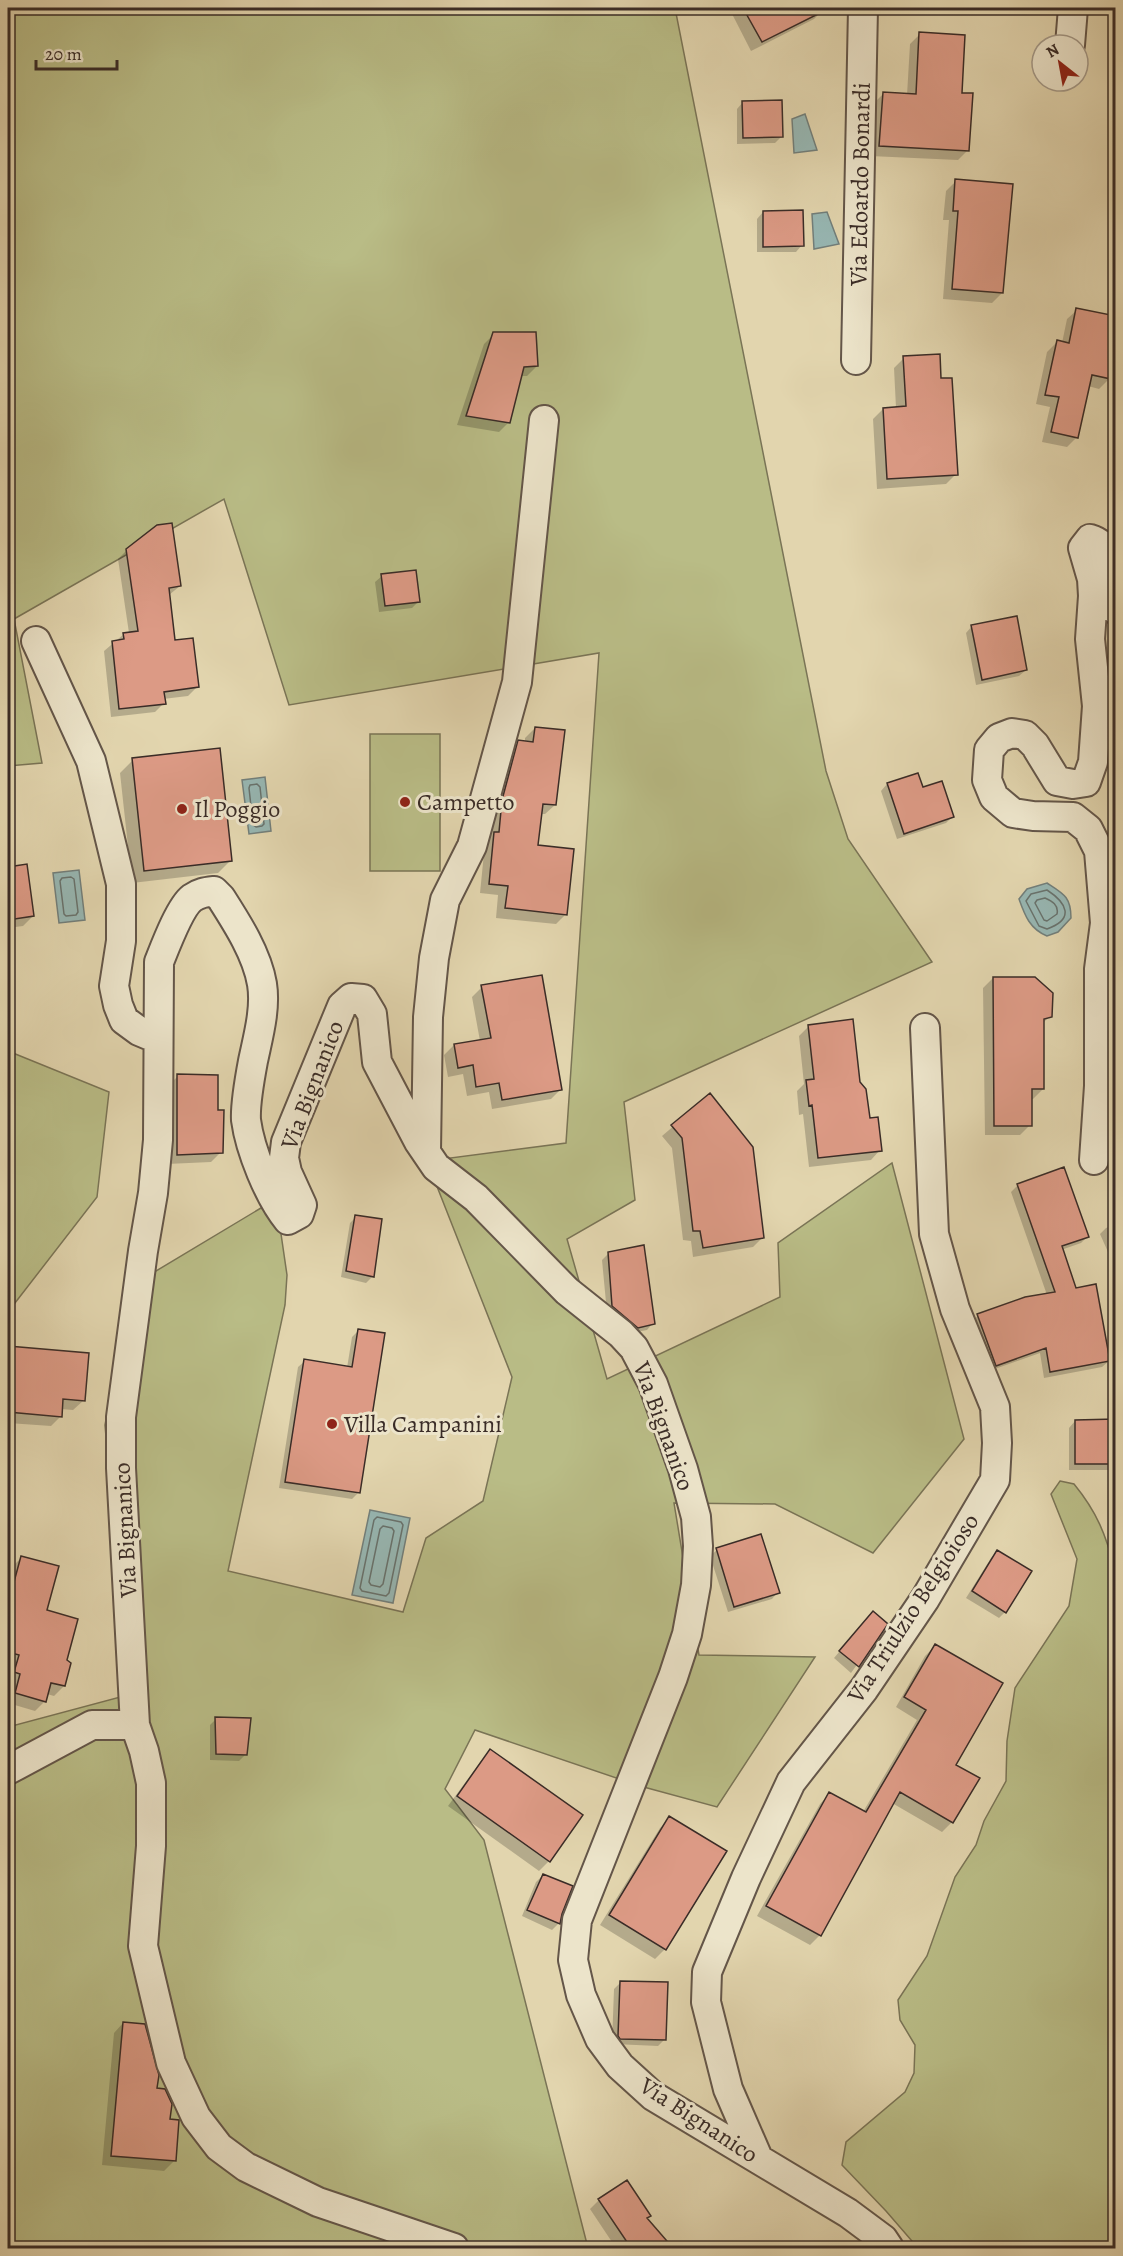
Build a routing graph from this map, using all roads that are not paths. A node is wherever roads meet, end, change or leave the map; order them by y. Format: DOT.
graph roads {
  1 [pos="863,8"];
  2 [pos="1073,8"];
  3 [pos="1071,33"];
  4 [pos="856,360"];
  5 [pos="544,420"];
  6 [pos="1116,610"];
  7 [pos="36,641"];
  8 [pos="925,1028"];
  9 [pos="158,1039"];
  10 [pos="426,1153"];
  11 [pos="1094,1160"];
  12 [pos="135,1725"];
  13 [pos="8,1770"];
  14 [pos="758,2158"];
  15 [pos="454,2248"];
  16 [pos="889,2248"];
  1 -- 4 [label="street, Via Edoardo Bonardi"];
  2 -- 3 [label="street"];
  5 -- 10 [label="street"];
  6 -- 11 [label="street"];
  7 -- 9 [label="street"];
  8 -- 14 [label="street, Via Triulzio Belgioioso"];
  9 -- 10 [label="street, Via Bignanico"];
  9 -- 12 [label="street, Via Bignanico"];
  10 -- 14 [label="street, Via Bignanico"];
  12 -- 13 [label="street"];
  12 -- 15 [label="street, Via Bignanico"];
  14 -- 16 [label="street, Via Bignanico"];
}
